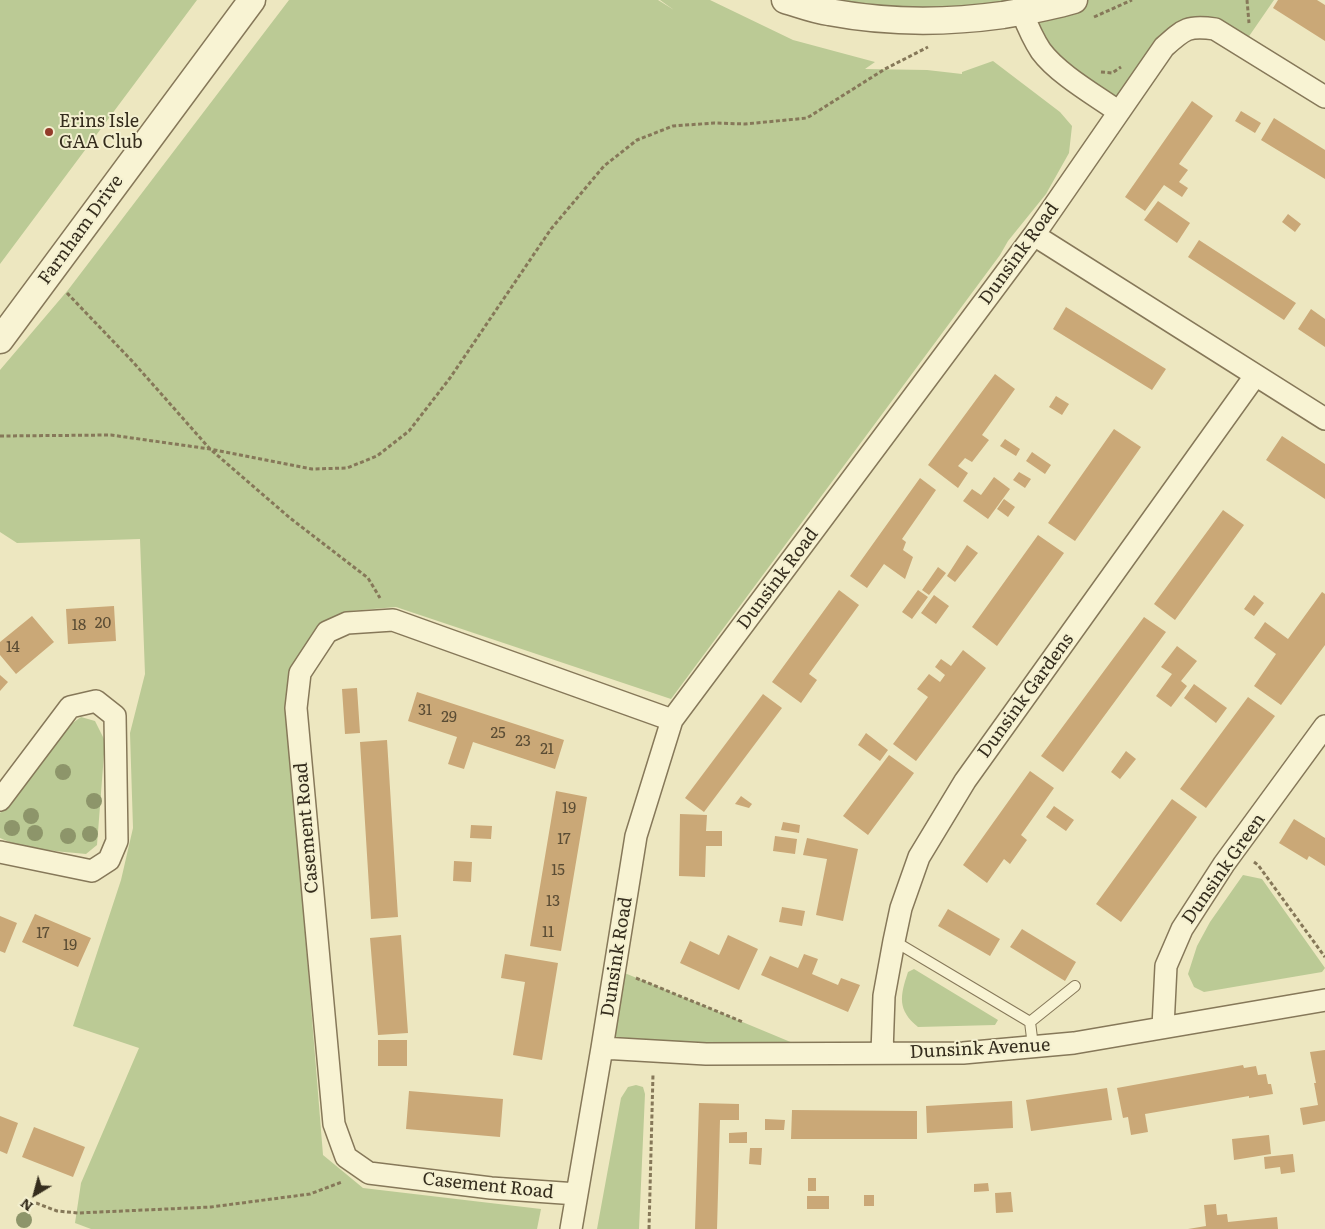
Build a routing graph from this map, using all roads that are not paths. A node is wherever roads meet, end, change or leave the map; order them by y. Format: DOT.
graph roads {
  1 [pos="252,0"];
  2 [pos="785,0"];
  3 [pos="1081,10"];
  4 [pos="1022,12"];
  5 [pos="1325,98"];
  6 [pos="1119,112"];
  7 [pos="1034,235"];
  8 [pos="0,340"];
  9 [pos="1255,376"];
  10 [pos="1325,419"];
  11 [pos="672,720"];
  12 [pos="1325,726"];
  13 [pos="0,800"];
  14 [pos="0,852"];
  15 [pos="894,941"];
  16 [pos="1075,986"];
  17 [pos="1325,1000"];
  18 [pos="1030,1022"];
  19 [pos="1162,1027"];
  20 [pos="1033,1046"];
  21 [pos="602,1048"];
  22 [pos="882,1053"];
  23 [pos="577,1194"];
  24 [pos="571,1229"];
  1 -- 8 [label="street, Farnham Drive"];
  2 -- 4 [label="street"];
  3 -- 4 [label="street"];
  4 -- 6 [label="street"];
  5 -- 6 [label="street, Dunsink Road"];
  6 -- 7 [label="street, Dunsink Road"];
  7 -- 9 [label="street"];
  7 -- 11 [label="street, Dunsink Road"];
  9 -- 10 [label="street"];
  9 -- 15 [label="street, Dunsink Gardens"];
  11 -- 21 [label="street, Dunsink Road"];
  11 -- 23 [label="street, Casement Road"];
  12 -- 19 [label="street, Dunsink Green"];
  13 -- 14 [label="street"];
  15 -- 18 [label="lane"];
  15 -- 22 [label="street, Dunsink Gardens"];
  16 -- 18 [label="lane"];
  17 -- 19 [label="street, Dunsink Avenue"];
  18 -- 20 [label="lane"];
  19 -- 20 [label="street, Dunsink Avenue"];
  20 -- 22 [label="street, Dunsink Avenue"];
  21 -- 22 [label="street, Dunsink Avenue"];
  21 -- 23 [label="street, Dunsink Road"];
  23 -- 24 [label="street, Dunsink Road"];
}
